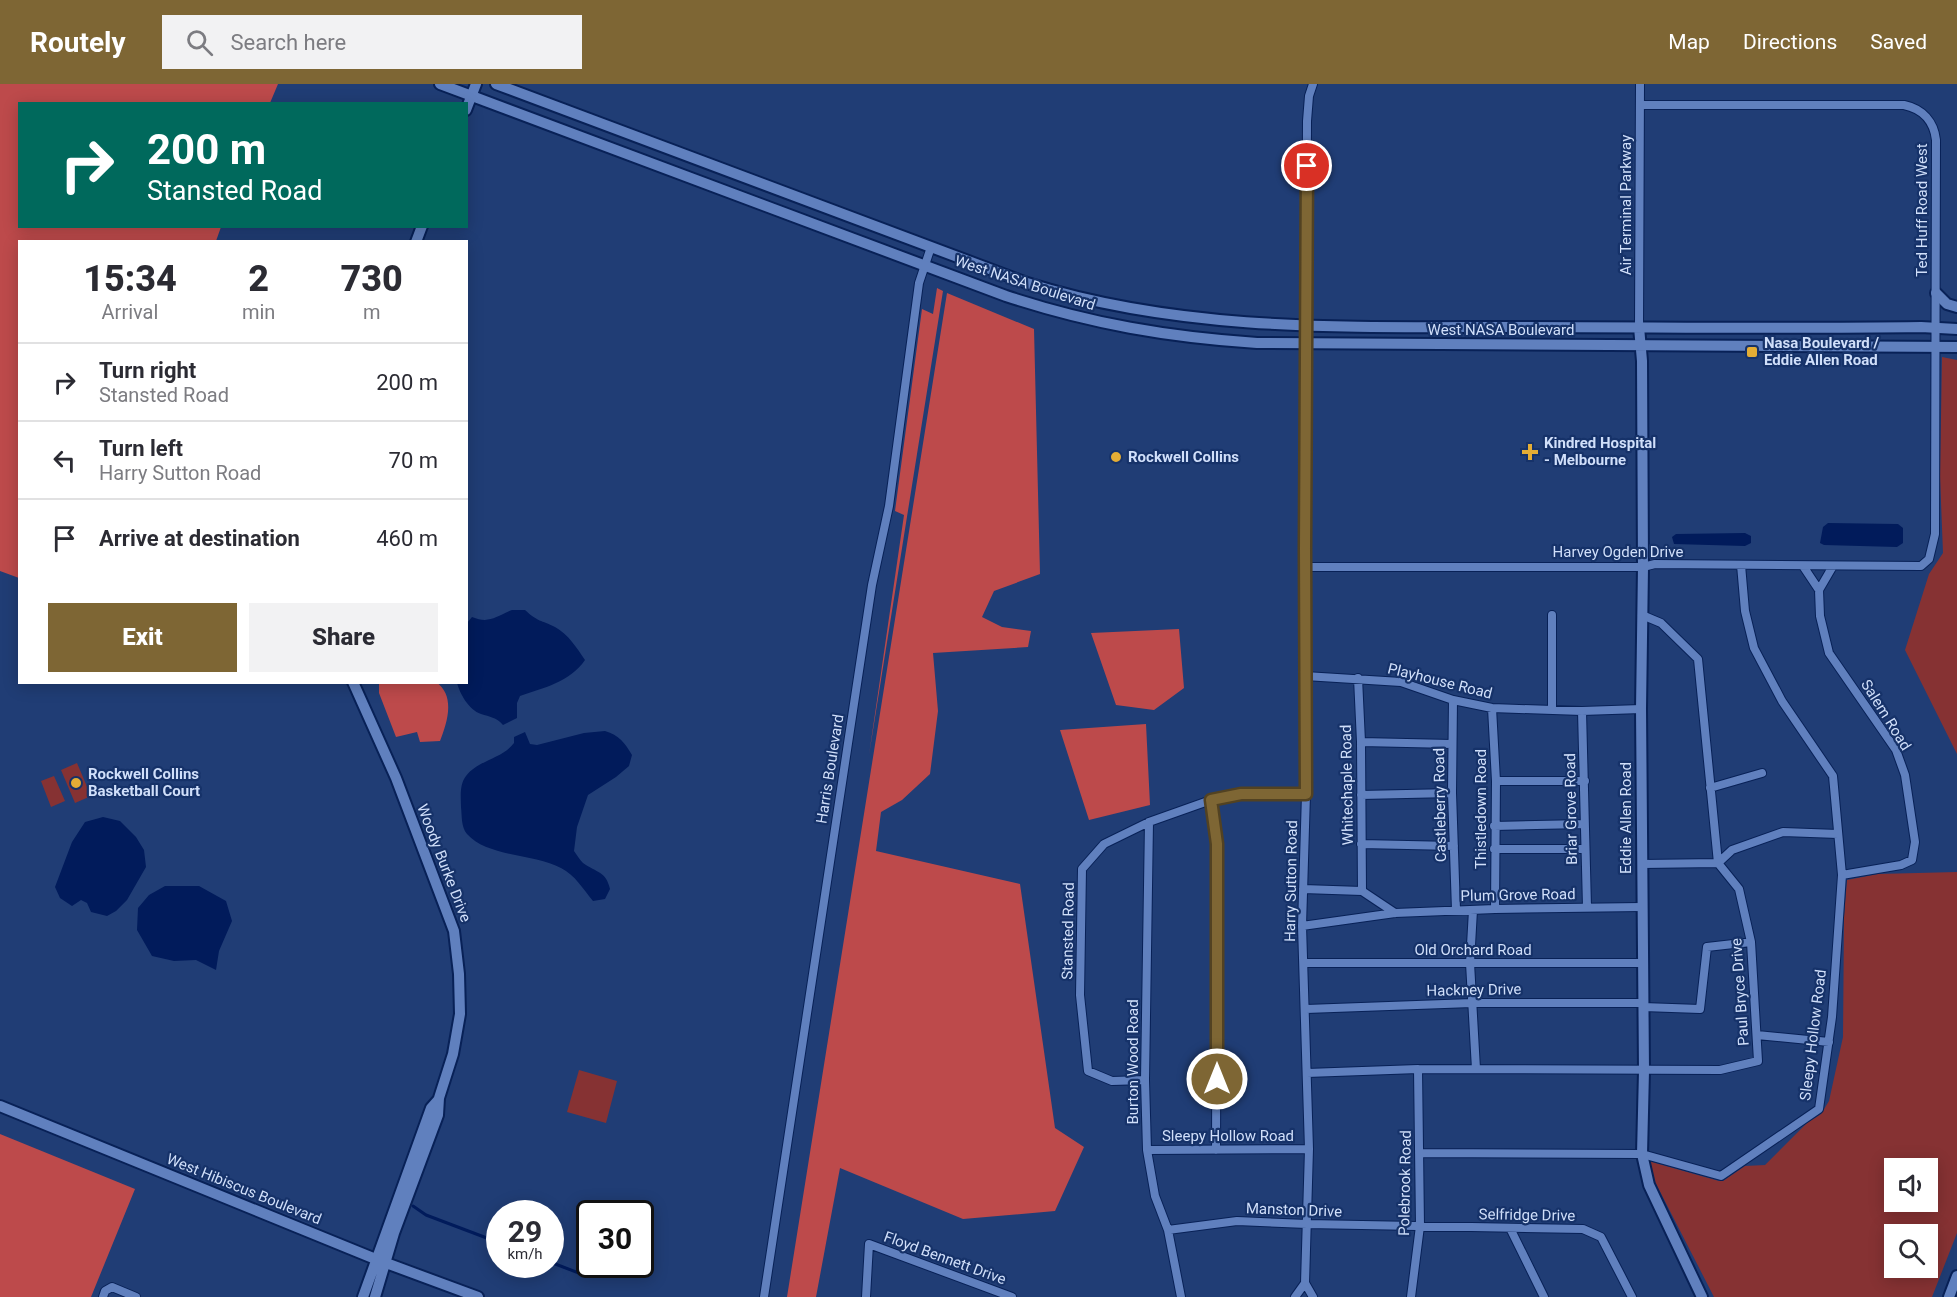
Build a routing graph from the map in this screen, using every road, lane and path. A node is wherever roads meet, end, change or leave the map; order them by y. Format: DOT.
graph roads {
  1 [pos="440,84"];
  2 [pos="476,84"];
  3 [pos="496,84"];
  4 [pos="1313,84"];
  5 [pos="1640,84"];
  6 [pos="472,96"];
  7 [pos="468,105"];
  8 [pos="1640,105"];
  9 [pos="791,194"];
  10 [pos="784,212"];
  11 [pos="931,247"];
  12 [pos="924,265"];
  13 [pos="1936,294"];
  14 [pos="1957,307"];
  15 [pos="1306,325"];
  16 [pos="1639,327"];
  17 [pos="1936,327"];
  18 [pos="1957,328"];
  19 [pos="1306,344"];
  20 [pos="1641,345"];
  21 [pos="1936,346"];
  22 [pos="1957,347"];
  23 [pos="1929,559"];
  24 [pos="1741,565"];
  25 [pos="1803,566"];
  26 [pos="1833,566"];
  27 [pos="1305,567"];
  28 [pos="1643,567"];
  29 [pos="1818,590"];
  30 [pos="1552,615"];
  31 [pos="1642,615"];
  32 [pos="1305,676"];
  33 [pos="1358,678"];
  34 [pos="354,684"];
  35 [pos="1453,700"];
  36 [pos="1492,708"];
  37 [pos="1641,710"];
  38 [pos="1552,711"];
  39 [pos="1582,711"];
  40 [pos="1361,742"];
  41 [pos="1452,744"];
  42 [pos="1762,772"];
  43 [pos="1496,781"];
  44 [pos="1585,781"];
  45 [pos="1710,788"];
  46 [pos="1306,794"];
  47 [pos="1452,794"];
  48 [pos="1361,795"];
  49 [pos="1211,800"];
  50 [pos="1149,822"];
  51 [pos="1584,824"];
  52 [pos="1494,826"];
  53 [pos="1838,834"];
  54 [pos="1361,844"];
  55 [pos="1454,846"];
  56 [pos="1494,849"];
  57 [pos="1584,849"];
  58 [pos="1718,863"];
  59 [pos="1642,864"];
  60 [pos="1842,875"];
  61 [pos="1303,890"];
  62 [pos="1362,891"];
  63 [pos="1587,907"];
  64 [pos="1642,907"];
  65 [pos="1495,909"];
  66 [pos="1455,910"];
  67 [pos="1473,910"];
  68 [pos="1395,913"];
  69 [pos="1302,926"];
  70 [pos="1751,942"];
  71 [pos="1304,963"];
  72 [pos="1470,963"];
  73 [pos="1642,963"];
  74 [pos="1472,1003"];
  75 [pos="1643,1005"];
  76 [pos="1306,1009"];
  77 [pos="1757,1035"];
  78 [pos="1829,1042"];
  79 [pos="1418,1069"];
  80 [pos="1476,1069"];
  81 [pos="1644,1071"];
  82 [pos="1307,1072"];
  83 [pos="1145,1080"];
  84 [pos="0,1106"];
  85 [pos="1309,1149"];
  86 [pos="1148,1150"];
  87 [pos="1216,1150"];
  88 [pos="1419,1153"];
  89 [pos="1642,1154"];
  90 [pos="1307,1224"];
  91 [pos="1420,1226"];
  92 [pos="1510,1228"];
  93 [pos="1168,1230"];
  94 [pos="382,1261"];
  95 [pos="1957,1276"];
  96 [pos="1305,1283"];
  97 [pos="103,1297"];
  98 [pos="136,1297"];
  99 [pos="363,1297"];
  100 [pos="375,1297"];
  101 [pos="478,1297"];
  102 [pos="764,1297"];
  103 [pos="866,1297"];
  104 [pos="1012,1297"];
  105 [pos="1181,1297"];
  106 [pos="1295,1297"];
  107 [pos="1313,1297"];
  108 [pos="1411,1297"];
  109 [pos="1544,1297"];
  110 [pos="1632,1297"];
  111 [pos="1702,1297"];
  112 [pos="1949,1297"];
  1 -- 6 [label="main road, West NASA Boulevard"];
  2 -- 6 [label="main road"];
  3 -- 9 [label="main road, West NASA Boulevard"];
  4 -- 15 [label="street, Harry Sutton Road"];
  5 -- 8 [label="street, Air Terminal Parkway"];
  6 -- 7 [label="main road"];
  6 -- 10 [label="main road, West NASA Boulevard"];
  8 -- 13 [label="street, Ted Huff Road West"];
  8 -- 16 [label="street, Air Terminal Parkway"];
  9 -- 10 [label="main road"];
  9 -- 11 [label="main road, West NASA Boulevard"];
  10 -- 12 [label="main road, West NASA Boulevard"];
  11 -- 12 [label="street, Harris Boulevard"];
  11 -- 15 [label="main road, West NASA Boulevard"];
  12 -- 19 [label="main road, West NASA Boulevard"];
  12 -- 102 [label="street, Harris Boulevard"];
  13 -- 14 [label="main road"];
  13 -- 17 [label="street, Ted Huff Road West"];
  15 -- 16 [label="main road, West NASA Boulevard"];
  15 -- 19 [label="street, Harry Sutton Road"];
  16 -- 17 [label="main road, West NASA Boulevard"];
  16 -- 20 [label="main road, Eddie Allen Road"];
  17 -- 18 [label="main road, West NASA Boulevard"];
  17 -- 21 [label="street, Ted Huff Road West"];
  19 -- 20 [label="main road, West NASA Boulevard"];
  19 -- 27 [label="street, Harry Sutton Road"];
  20 -- 21 [label="main road, West NASA Boulevard"];
  20 -- 28 [label="main road, Eddie Allen Road"];
  21 -- 22 [label="main road, West NASA Boulevard"];
  21 -- 23 [label="street, Ted Huff Road West"];
  23 -- 26 [label="street, Harvey Ogden Drive"];
  24 -- 25 [label="street, Harvey Ogden Drive"];
  24 -- 28 [label="street, Harvey Ogden Drive"];
  24 -- 53 [label="street, Sleepy Hollow Road"];
  25 -- 26 [label="street, Harvey Ogden Drive"];
  25 -- 29 [label="street, Salem Road"];
  26 -- 29 [label="street"];
  27 -- 28 [label="street, Harvey Ogden Drive"];
  27 -- 32 [label="street, Harry Sutton Road"];
  28 -- 31 [label="main road, Eddie Allen Road"];
  29 -- 60 [label="street, Salem Road"];
  30 -- 38 [label="street"];
  31 -- 37 [label="main road, Eddie Allen Road"];
  31 -- 45 [label="street"];
  32 -- 33 [label="street, Playhouse Road"];
  32 -- 46 [label="street, Harry Sutton Road"];
  33 -- 35 [label="street, Playhouse Road"];
  33 -- 40 [label="street, Whitechaple Road"];
  34 -- 94 [label="main road, Woody Burke Drive"];
  35 -- 36 [label="street, Playhouse Road"];
  35 -- 41 [label="street, Castleberry Road"];
  36 -- 38 [label="street, Playhouse Road"];
  36 -- 43 [label="street, Thistledown Road"];
  37 -- 39 [label="street, Playhouse Road"];
  37 -- 59 [label="main road, Eddie Allen Road"];
  38 -- 39 [label="street, Playhouse Road"];
  39 -- 44 [label="street, Briar Grove Road"];
  40 -- 41 [label="street"];
  40 -- 48 [label="street, Whitechaple Road"];
  41 -- 47 [label="street, Castleberry Road"];
  42 -- 45 [label="street"];
  43 -- 44 [label="street"];
  43 -- 52 [label="street, Thistledown Road"];
  44 -- 51 [label="street, Briar Grove Road"];
  45 -- 58 [label="street"];
  46 -- 49 [label="street, Stansted Road"];
  46 -- 61 [label="street, Harry Sutton Road"];
  47 -- 48 [label="street"];
  47 -- 55 [label="street, Castleberry Road"];
  48 -- 54 [label="street, Whitechaple Road"];
  49 -- 50 [label="street, Stansted Road"];
  49 -- 87 [label="street"];
  50 -- 83 [label="street, Burton Wood Road"];
  50 -- 83 [label="street, Stansted Road"];
  51 -- 52 [label="street"];
  51 -- 57 [label="street, Briar Grove Road"];
  52 -- 56 [label="street, Thistledown Road"];
  53 -- 58 [label="street"];
  53 -- 60 [label="street, Sleepy Hollow Road"];
  54 -- 55 [label="street"];
  54 -- 62 [label="street, Whitechaple Road"];
  55 -- 66 [label="street, Castleberry Road"];
  56 -- 57 [label="street"];
  56 -- 65 [label="street, Thistledown Road"];
  57 -- 63 [label="street, Briar Grove Road"];
  58 -- 59 [label="street"];
  58 -- 70 [label="street, Paul Bryce Drive"];
  59 -- 64 [label="main road, Eddie Allen Road"];
  60 -- 78 [label="street, Sleepy Hollow Road"];
  61 -- 62 [label="street"];
  61 -- 69 [label="street, Harry Sutton Road"];
  62 -- 68 [label="street"];
  63 -- 64 [label="street, Plum Grove Road"];
  63 -- 65 [label="street, Plum Grove Road"];
  64 -- 73 [label="main road, Eddie Allen Road"];
  65 -- 67 [label="street, Plum Grove Road"];
  66 -- 67 [label="street, Plum Grove Road"];
  66 -- 68 [label="street, Plum Grove Road"];
  67 -- 72 [label="street"];
  68 -- 69 [label="street, Plum Grove Road"];
  69 -- 71 [label="street, Harry Sutton Road"];
  70 -- 75 [label="street, Hackney Drive"];
  70 -- 77 [label="street, Paul Bryce Drive"];
  71 -- 72 [label="street, Old Orchard Road"];
  71 -- 76 [label="street, Harry Sutton Road"];
  72 -- 73 [label="street, Old Orchard Road"];
  72 -- 74 [label="street"];
  73 -- 75 [label="main road, Eddie Allen Road"];
  74 -- 75 [label="street, Hackney Drive"];
  74 -- 76 [label="street, Hackney Drive"];
  74 -- 80 [label="street"];
  75 -- 81 [label="main road, Eddie Allen Road"];
  76 -- 82 [label="street, Harry Sutton Road"];
  77 -- 78 [label="street"];
  77 -- 81 [label="street, Paul Bryce Drive"];
  78 -- 89 [label="street, Sleepy Hollow Road"];
  79 -- 80 [label="street, Paul Bryce Drive"];
  79 -- 82 [label="street, Paul Bryce Drive"];
  79 -- 88 [label="street, Polebrook Road"];
  80 -- 81 [label="street, Paul Bryce Drive"];
  81 -- 89 [label="main road, Eddie Allen Road"];
  82 -- 85 [label="street, Harry Sutton Road"];
  83 -- 86 [label="street, Burton Wood Road"];
  84 -- 94 [label="main road, West Hibiscus Boulevard"];
  85 -- 87 [label="street, Sleepy Hollow Road"];
  85 -- 90 [label="street, Harry Sutton Road"];
  86 -- 87 [label="street, Sleepy Hollow Road"];
  86 -- 93 [label="street, Burton Wood Road"];
  88 -- 89 [label="street, Sleepy Hollow Road"];
  88 -- 91 [label="street, Polebrook Road"];
  89 -- 111 [label="main road, Eddie Allen Road"];
  90 -- 91 [label="street, Manston Drive"];
  90 -- 93 [label="street, Manston Drive"];
  90 -- 96 [label="street, Harry Sutton Road"];
  91 -- 92 [label="street, Selfridge Drive"];
  91 -- 108 [label="street, Polebrook Road"];
  92 -- 109 [label="street"];
  92 -- 110 [label="street, Selfridge Drive"];
  93 -- 105 [label="street, Burton Wood Road"];
  94 -- 99 [label="main road"];
  94 -- 100 [label="main road"];
  94 -- 101 [label="main road, West Hibiscus Boulevard"];
  95 -- 112 [label="main road"];
  96 -- 106 [label="street"];
  96 -- 107 [label="street"];
  97 -- 98 [label="street"];
  103 -- 104 [label="street, Floyd Bennett Drive"];
}
